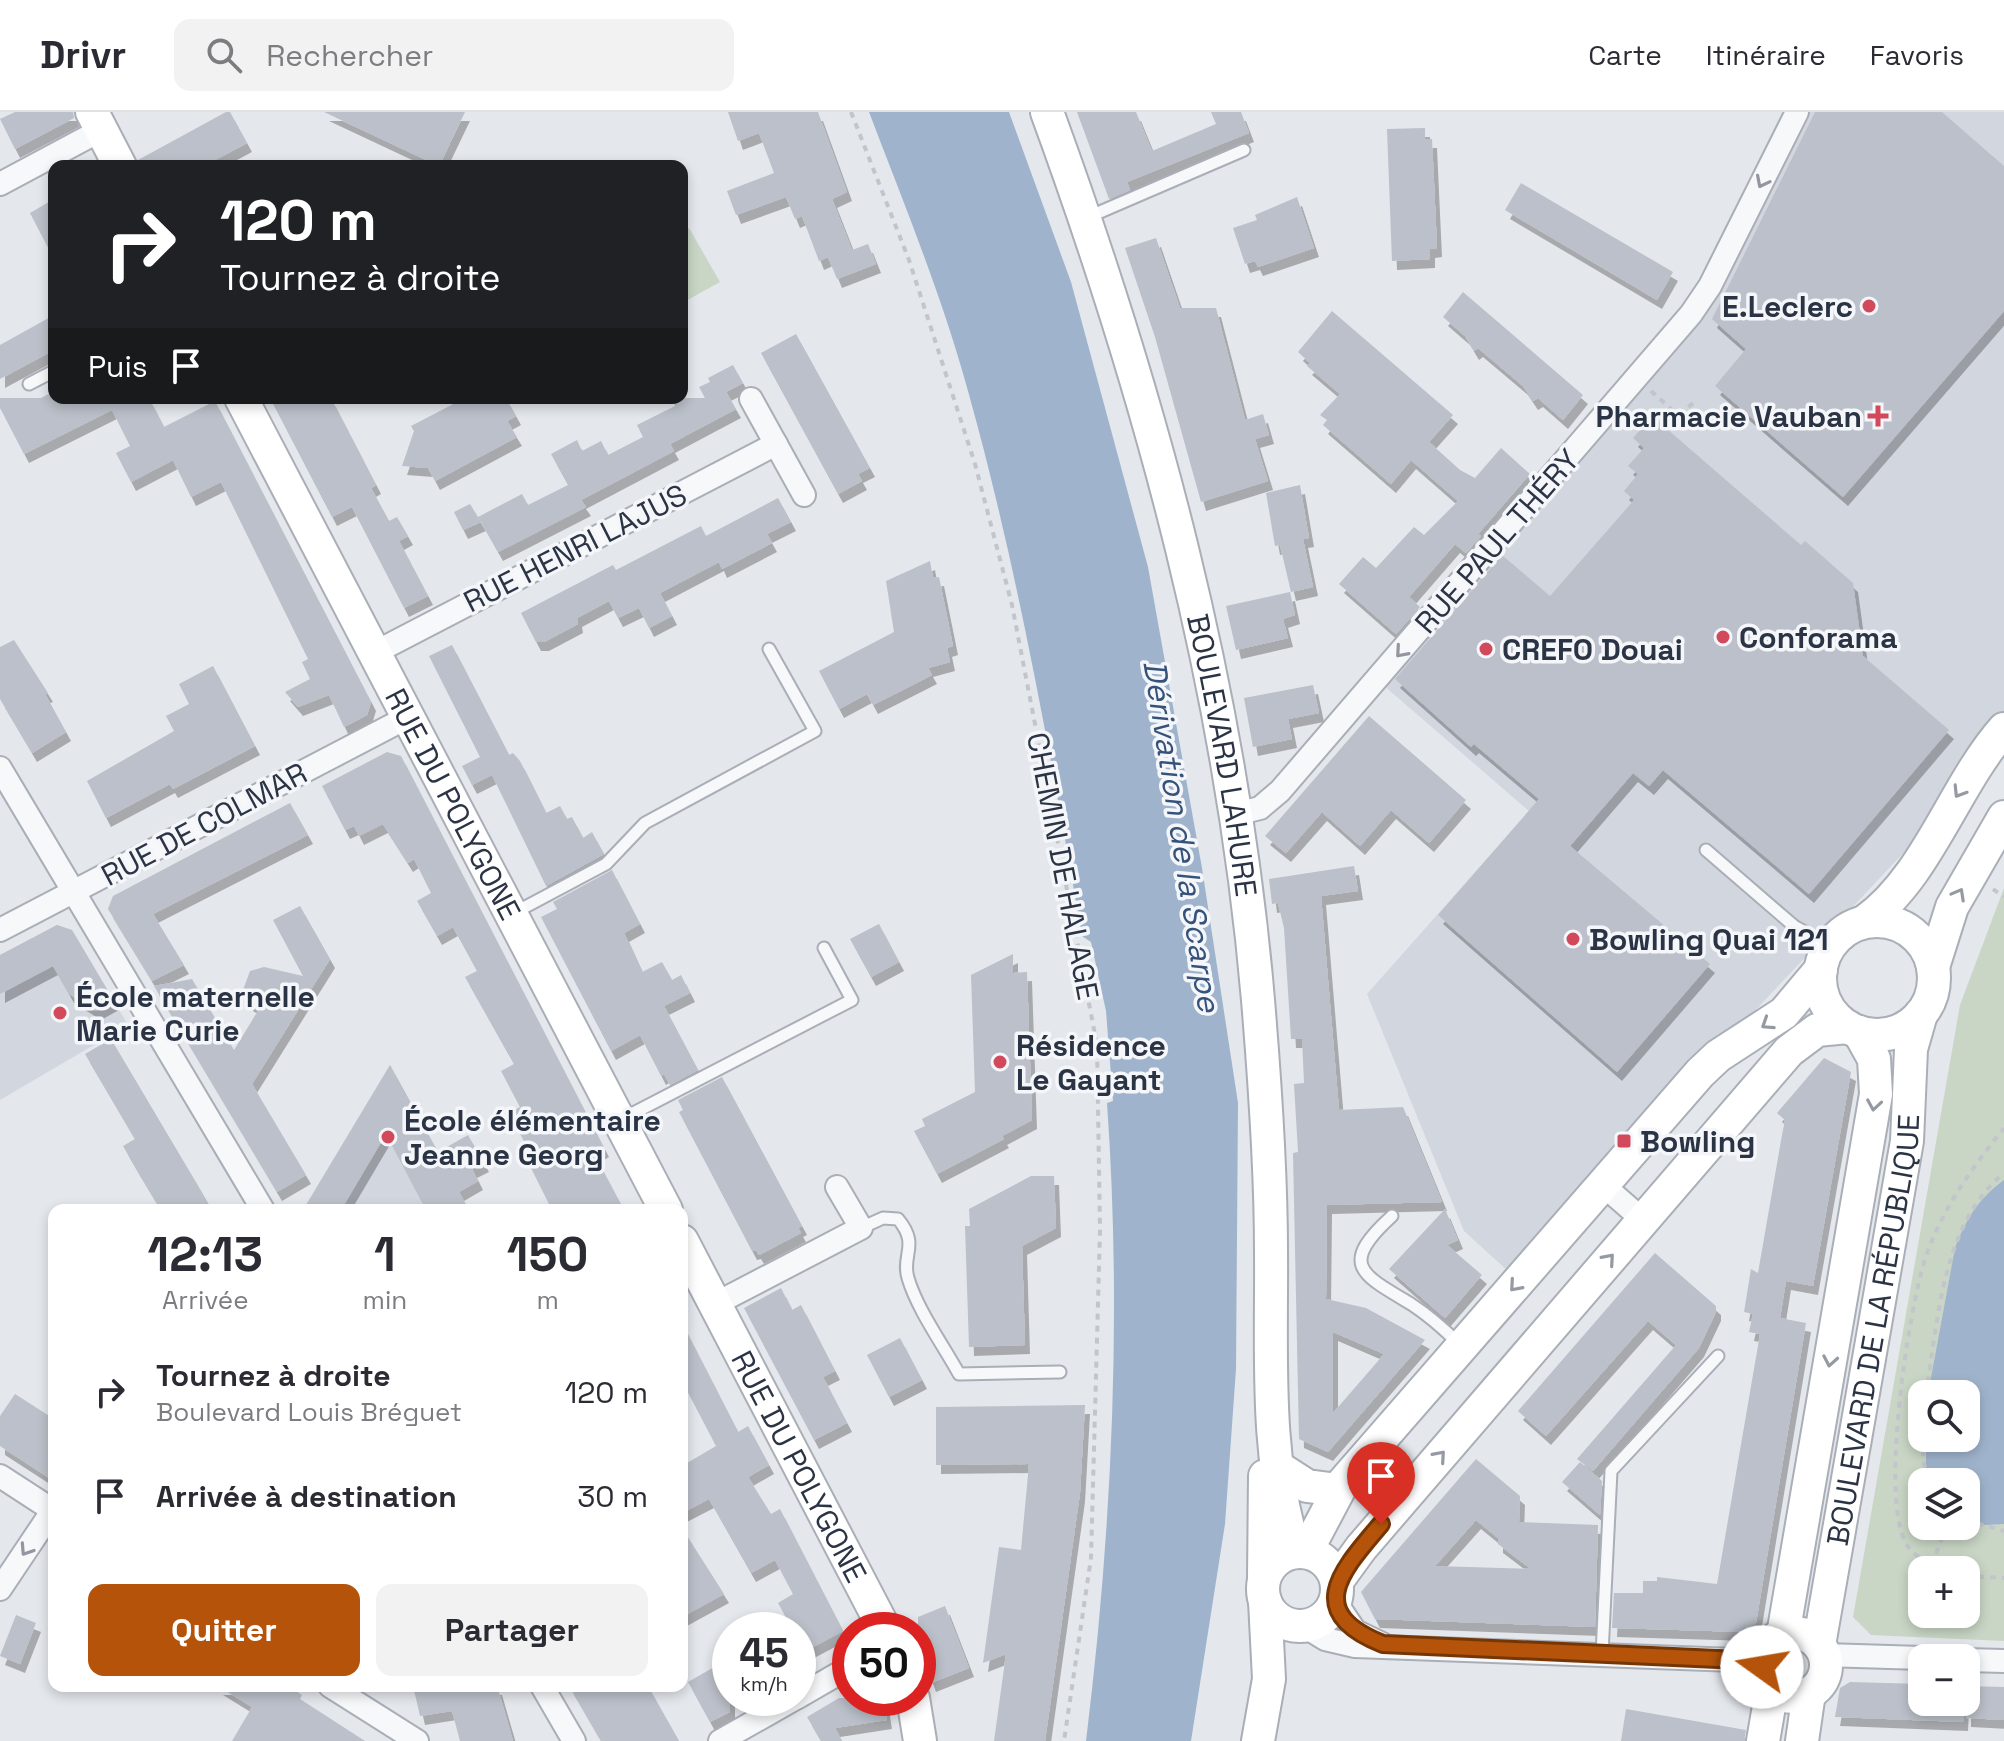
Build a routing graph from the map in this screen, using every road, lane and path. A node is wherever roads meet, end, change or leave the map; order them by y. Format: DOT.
graph roads {
  1 [pos="851,112"];
  2 [pos="1047,112"];
  3 [pos="1797,112"];
  4 [pos="97,121"];
  5 [pos="1244,150"];
  6 [pos="117,160"];
  7 [pos="0,184"];
  8 [pos="1086,218"];
  9 [pos="48,374"];
  10 [pos="1637,379"];
  11 [pos="29,384"];
  12 [pos="751,399"];
  13 [pos="1697,401"];
  14 [pos="244,404"];
  15 [pos="776,444"];
  16 [pos="804,495"];
  17 [pos="769,649"];
  18 [pos="374,653"];
  19 [pos="408,717"];
  20 [pos="2004,729"];
  21 [pos="0,768"];
  22 [pos="1236,814"];
  23 [pos="2004,817"];
  24 [pos="1706,850"];
  25 [pos="73,892"];
  26 [pos="512,914"];
  27 [pos="1864,922"];
  28 [pos="0,930"];
  29 [pos="824,948"];
  30 [pos="1825,957"];
  31 [pos="1933,967"];
  32 [pos="1921,1014"];
  33 [pos="1853,1029"];
  34 [pos="619,1120"];
  35 [pos="2004,1128"];
  36 [pos="2004,1173"];
  37 [pos="1603,1185"];
  38 [pos="837,1187"];
  39 [pos="259,1204"];
  40 [pos="663,1204"];
  41 [pos="1392,1216"];
  42 [pos="1643,1220"];
  43 [pos="861,1228"];
  44 [pos="688,1252"];
  45 [pos="715,1304"];
  46 [pos="1463,1347"];
  47 [pos="1718,1356"];
  48 [pos="1060,1372"];
  49 [pos="1929,1380"];
  50 [pos="1273,1421"];
  51 [pos="1279,1468"];
  52 [pos="0,1476"];
  53 [pos="1338,1490"];
  54 [pos="48,1507"];
  55 [pos="48,1517"];
  56 [pos="1980,1524"];
  57 [pos="2004,1531"];
  58 [pos="1300,1552"];
  59 [pos="1920,1556"];
  60 [pos="1980,1577"];
  61 [pos="2004,1578"];
  62 [pos="0,1589"];
  63 [pos="1264,1590"];
  64 [pos="1336,1591"];
  65 [pos="876,1612"];
  66 [pos="1302,1626"];
  67 [pos="1783,1635"];
  68 [pos="1383,1644"];
  69 [pos="1821,1650"];
  70 [pos="1602,1654"];
  71 [pos="1908,1657"];
  72 [pos="1980,1660"];
  73 [pos="2004,1661"];
  74 [pos="1767,1675"];
  75 [pos="1269,1679"];
  76 [pos="339,1692"];
  77 [pos="545,1692"];
  78 [pos="1809,1693"];
  79 [pos="764,1716"];
  80 [pos="916,1716"];
  81 [pos="417,1741"];
  82 [pos="574,1741"];
  83 [pos="720,1741"];
  84 [pos="920,1741"];
  85 [pos="1064,1741"];
  86 [pos="1258,1741"];
  87 [pos="1763,1741"];
  88 [pos="1802,1741"];
  1 -- 85 [label="path, CHEMIN DE HALAGE"];
  2 -- 8 [label="main road, BOULEVARD LAHURE"];
  3 -- 10 [label="street, RUE PAUL THÉRY, one-way"];
  4 -- 6 [label="main road"];
  4 -- 7 [label="street"];
  5 -- 8 [label="lane"];
  8 -- 22 [label="main road, BOULEVARD LAHURE"];
  9 -- 11 [label="lane"];
  10 -- 13 [label="path"];
  10 -- 22 [label="street, RUE PAUL THÉRY, one-way"];
  12 -- 15 [label="street"];
  14 -- 18 [label="main road, RUE DU POLYGONE"];
  15 -- 16 [label="street"];
  15 -- 18 [label="street, RUE HENRI LAJUS"];
  17 -- 26 [label="lane"];
  18 -- 19 [label="main road, RUE DU POLYGONE"];
  19 -- 25 [label="street, RUE DE COLMAR"];
  19 -- 26 [label="main road, RUE DU POLYGONE"];
  20 -- 27 [label="main road, one-way"];
  21 -- 25 [label="street"];
  22 -- 50 [label="main road, BOULEVARD LAHURE"];
  31 -- 23 [label="main road, one-way"];
  24 -- 30 [label="lane"];
  25 -- 28 [label="street, RUE DE COLMAR"];
  25 -- 39 [label="street"];
  26 -- 34 [label="main road, RUE DU POLYGONE"];
  27 -- 30 [label="main road"];
  27 -- 31 [label="main road"];
  29 -- 34 [label="lane"];
  30 -- 33 [label="main road"];
  30 -- 37 [label="main road, one-way"];
  31 -- 32 [label="main road"];
  32 -- 33 [label="main road"];
  32 -- 69 [label="main road, BOULEVARD DE LA RÉPUBLIQUE"];
  33 -- 42 [label="main road"];
  33 -- 67 [label="main road, BOULEVARD DE LA RÉPUBLIQUE, one-way"];
  34 -- 40 [label="main road, RUE DU POLYGONE"];
  35 -- 59 [label="path"];
  36 -- 49 [label="path"];
  37 -- 42 [label="street"];
  37 -- 46 [label="main road, one-way"];
  38 -- 43 [label="street"];
  41 -- 46 [label="lane"];
  64 -- 42 [label="main road, one-way"];
  43 -- 45 [label="street"];
  43 -- 48 [label="lane"];
  44 -- 45 [label="main road, RUE DU POLYGONE"];
  45 -- 65 [label="main road, RUE DU POLYGONE"];
  46 -- 53 [label="main road"];
  47 -- 70 [label="lane"];
  50 -- 51 [label="main road, BOULEVARD LAHURE"];
  50 -- 63 [label="main road, BOULEVARD LAHURE"];
  51 -- 53 [label="main road"];
  51 -- 58 [label="main road, BOULEVARD LAHURE"];
  52 -- 54 [label="street"];
  53 -- 58 [label="main road"];
  55 -- 62 [label="street, one-way"];
  56 -- 57 [label="path"];
  58 -- 63 [label="main road"];
  58 -- 64 [label="main road"];
  60 -- 61 [label="path"];
  63 -- 66 [label="main road"];
  63 -- 75 [label="main road, BOULEVARD LAHURE"];
  64 -- 66 [label="main road"];
  64 -- 68 [label="street"];
  66 -- 68 [label="street"];
  66 -- 75 [label="main road"];
  67 -- 69 [label="main road"];
  67 -- 74 [label="main road"];
  68 -- 70 [label="street"];
  69 -- 71 [label="street"];
  69 -- 78 [label="main road"];
  70 -- 74 [label="street"];
  72 -- 73 [label="street"];
  74 -- 78 [label="main road"];
  74 -- 87 [label="main road"];
  75 -- 86 [label="main road"];
  76 -- 81 [label="street"];
  77 -- 82 [label="street"];
  78 -- 88 [label="main road"];
  79 -- 83 [label="street"];
  80 -- 84 [label="main road"];
}
